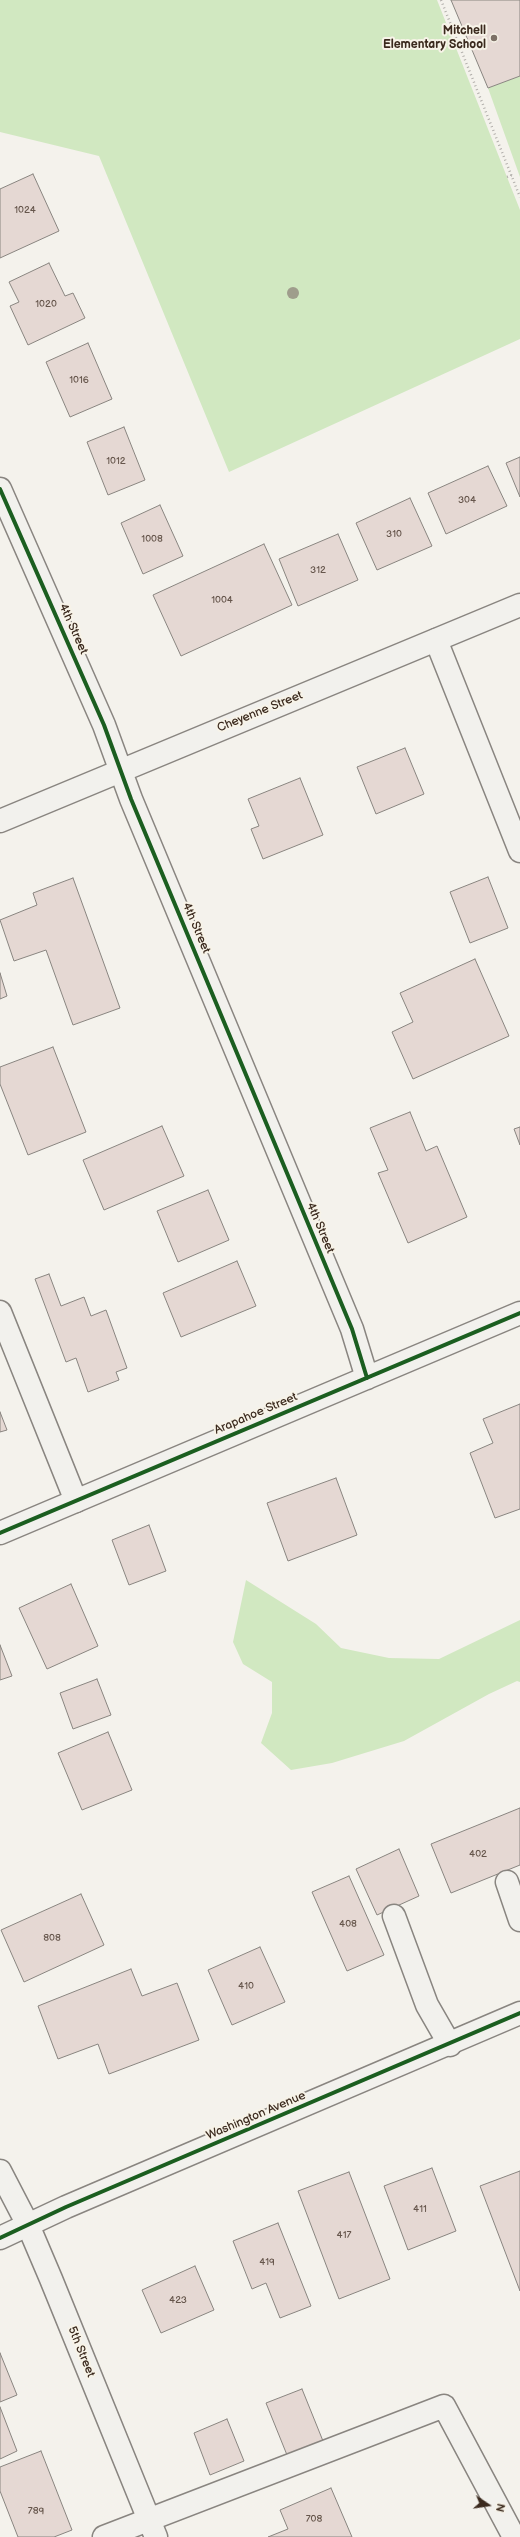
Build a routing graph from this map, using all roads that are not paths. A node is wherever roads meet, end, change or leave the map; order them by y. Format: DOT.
graph roads {
  1 [pos="0,489"];
  2 [pos="520,605"];
  3 [pos="436,640"];
  4 [pos="121,770"];
  5 [pos="0,821"];
  6 [pos="520,852"];
  7 [pos="0,1312"];
  8 [pos="520,1313"];
  9 [pos="367,1378"];
  10 [pos="76,1501"];
  11 [pos="0,1532"];
  12 [pos="507,1882"];
  13 [pos="394,1916"];
  14 [pos="520,1920"];
  15 [pos="520,2013"];
  16 [pos="450,2044"];
  17 [pos="0,2171"];
  18 [pos="28,2225"];
  19 [pos="0,2238"];
  20 [pos="152,2528"];
  21 [pos="104,2537"];
  22 [pos="514,2537"];
  1 -- 4 [label="street, 4th Street"];
  2 -- 3 [label="street, Cheyenne Street"];
  3 -- 4 [label="street, Cheyenne Street"];
  3 -- 6 [label="street"];
  4 -- 5 [label="street, Cheyenne Street"];
  4 -- 9 [label="street, 4th Street"];
  7 -- 10 [label="street"];
  8 -- 9 [label="street, Arapahoe Street"];
  9 -- 10 [label="street, Arapahoe Street"];
  10 -- 11 [label="street, Arapahoe Street"];
  12 -- 14 [label="street"];
  13 -- 16 [label="street"];
  15 -- 16 [label="street, Washington Avenue"];
  16 -- 18 [label="street, Washington Avenue"];
  17 -- 18 [label="street, 5th Street"];
  18 -- 19 [label="street, Washington Avenue"];
  18 -- 20 [label="street, 5th Street"];
  20 -- 21 [label="street"];
  20 -- 22 [label="street"];
}
